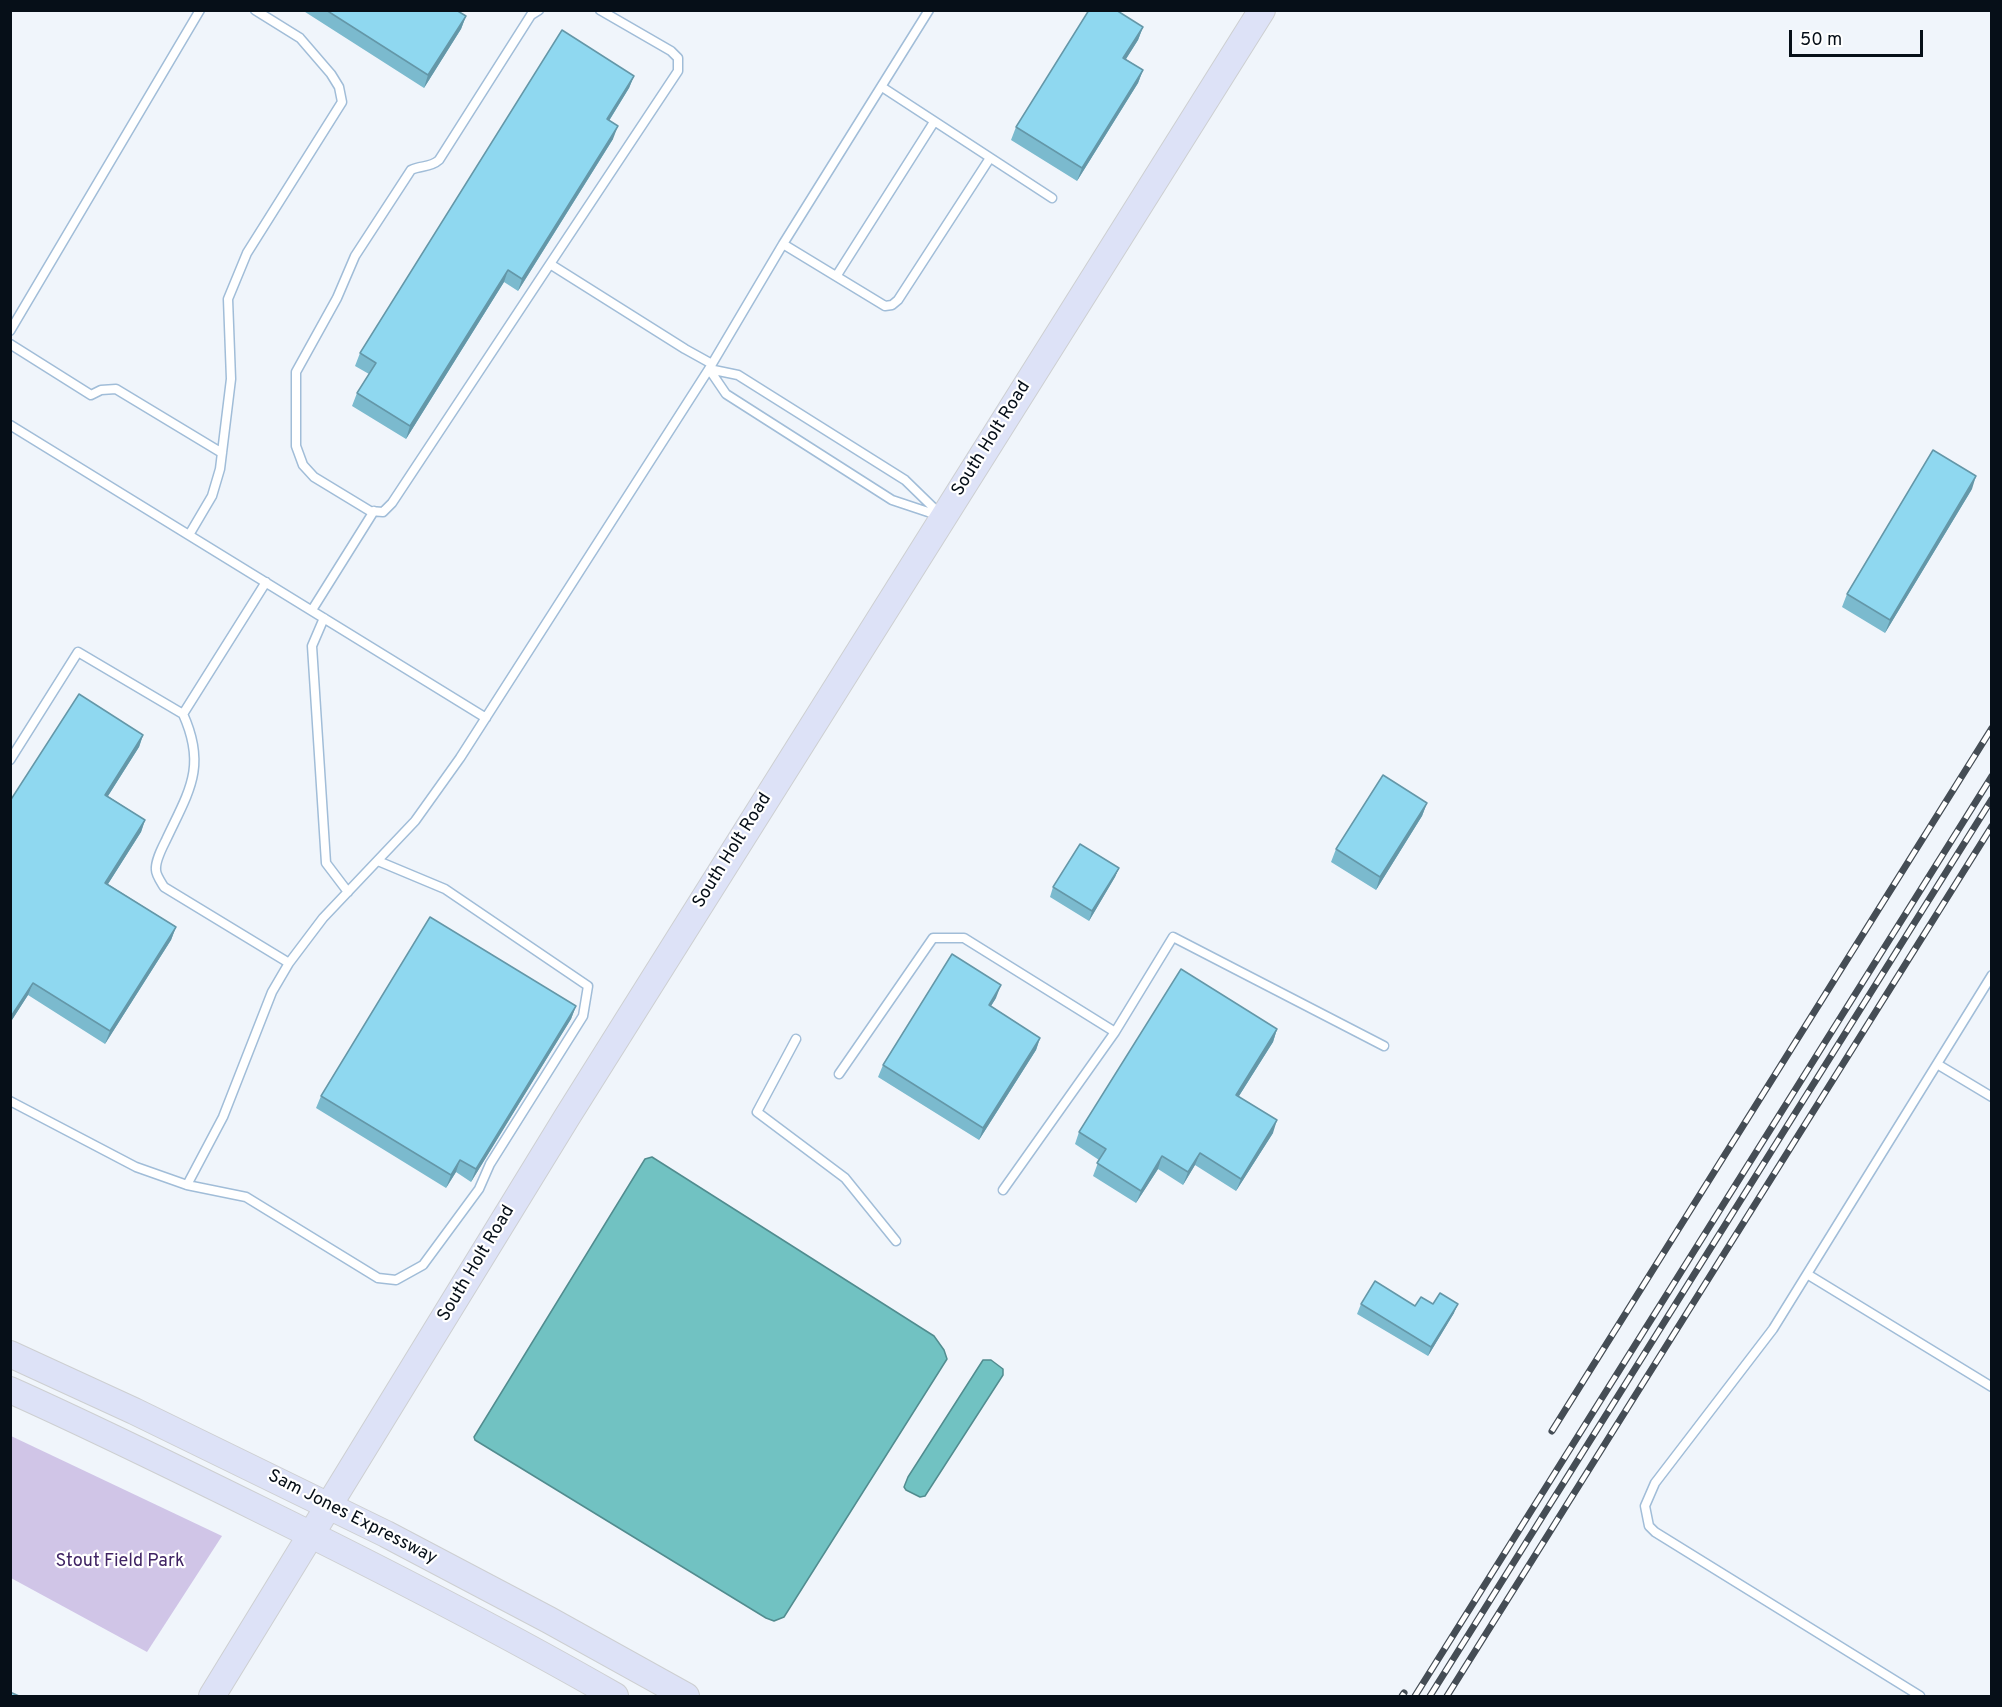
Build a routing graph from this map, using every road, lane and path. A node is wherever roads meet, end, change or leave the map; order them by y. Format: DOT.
graph roads {
  1 [pos="200,10"];
  2 [pos="255,10"];
  3 [pos="539,10"];
  4 [pos="600,10"];
  5 [pos="929,10"];
  6 [pos="1262,10"];
  7 [pos="882,87"];
  8 [pos="934,122"];
  9 [pos="990,158"];
  10 [pos="1052,198"];
  11 [pos="783,244"];
  12 [pos="550,264"];
  13 [pos="837,275"];
  14 [pos="10,331"];
  15 [pos="10,344"];
  16 [pos="710,366"];
  17 [pos="10,424"];
  18 [pos="222,453"];
  19 [pos="374,511"];
  20 [pos="943,517"];
  21 [pos="189,535"];
  22 [pos="266,582"];
  23 [pos="312,610"];
  24 [pos="324,618"];
  25 [pos="183,714"];
  26 [pos="486,718"];
  27 [pos="10,760"];
  28 [pos="378,861"];
  29 [pos="348,892"];
  30 [pos="289,963"];
  31 [pos="1992,975"];
  32 [pos="1115,1032"];
  33 [pos="796,1039"];
  34 [pos="1384,1046"];
  35 [pos="1937,1064"];
  36 [pos="839,1074"];
  37 [pos="1992,1097"];
  38 [pos="10,1101"];
  39 [pos="187,1185"];
  40 [pos="1003,1190"];
  41 [pos="896,1241"];
  42 [pos="1807,1274"];
  43 [pos="10,1354"];
  44 [pos="1992,1387"];
  45 [pos="10,1390"];
  46 [pos="329,1505"];
  47 [pos="311,1535"];
  48 [pos="212,1696"];
  49 [pos="615,1696"];
  50 [pos="686,1696"];
  51 [pos="1920,1696"];
  1 -- 14 [label="lane"];
  2 -- 18 [label="lane"];
  3 -- 19 [label="lane"];
  4 -- 12 [label="lane"];
  5 -- 7 [label="lane"];
  6 -- 20 [label="main road, South Holt Road"];
  7 -- 8 [label="lane"];
  7 -- 11 [label="lane"];
  8 -- 9 [label="lane"];
  8 -- 13 [label="lane"];
  9 -- 10 [label="lane"];
  9 -- 13 [label="lane"];
  11 -- 13 [label="lane"];
  11 -- 16 [label="lane"];
  12 -- 16 [label="lane"];
  12 -- 19 [label="lane"];
  15 -- 18 [label="lane"];
  16 -- 20 [label="lane"];
  16 -- 20 [label="lane"];
  16 -- 26 [label="lane"];
  17 -- 21 [label="lane"];
  18 -- 21 [label="lane"];
  19 -- 23 [label="lane"];
  20 -- 46 [label="main road, South Holt Road"];
  21 -- 22 [label="lane"];
  22 -- 23 [label="lane"];
  22 -- 25 [label="lane"];
  23 -- 24 [label="lane"];
  24 -- 26 [label="lane"];
  24 -- 29 [label="lane"];
  25 -- 27 [label="lane"];
  25 -- 30 [label="lane"];
  26 -- 28 [label="lane"];
  28 -- 29 [label="lane"];
  28 -- 39 [label="lane"];
  29 -- 30 [label="lane"];
  30 -- 39 [label="lane"];
  31 -- 35 [label="lane"];
  32 -- 34 [label="lane"];
  32 -- 36 [label="lane"];
  32 -- 40 [label="lane"];
  33 -- 41 [label="lane"];
  35 -- 37 [label="lane"];
  35 -- 42 [label="lane"];
  38 -- 39 [label="lane"];
  42 -- 44 [label="lane"];
  42 -- 51 [label="lane"];
  43 -- 46 [label="main road, Sam Jones Expressway"];
  45 -- 47 [label="main road, Sam Jones Expressway"];
  46 -- 47 [label="main road, South Holt Road"];
  46 -- 50 [label="main road, Sam Jones Expressway"];
  47 -- 48 [label="main road, South Holt Road"];
  47 -- 49 [label="main road, Sam Jones Expressway"];
}
